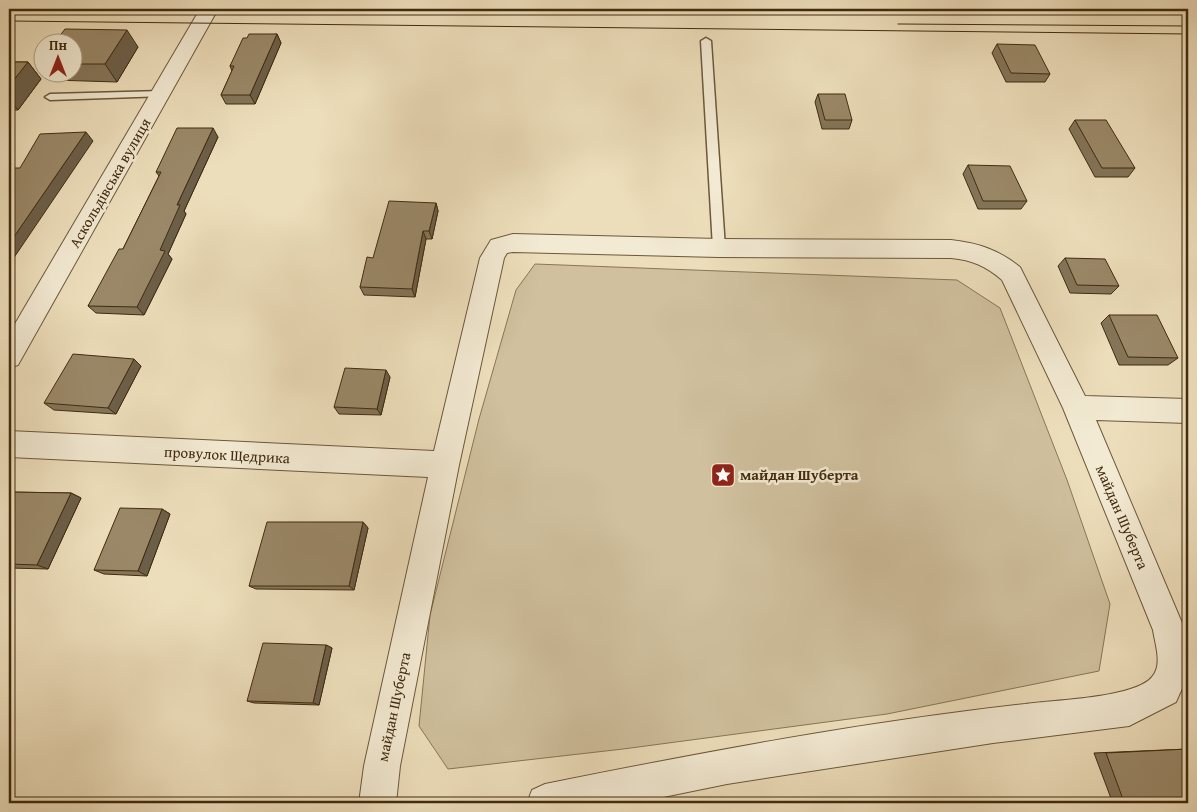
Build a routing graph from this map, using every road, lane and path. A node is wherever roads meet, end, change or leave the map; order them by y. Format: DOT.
graph roads {
  1 [pos="209,9"];
  2 [pos="1138,9"];
  3 [pos="1188,9"];
  4 [pos="706,41"];
  5 [pos="162,94"];
  6 [pos="50,97"];
  7 [pos="719,248"];
  8 [pos="9,357"];
  9 [pos="1076,408"];
  10 [pos="1188,411"];
  11 [pos="9,444"];
  12 [pos="445,465"];
  13 [pos="377,803"];
  14 [pos="545,803"];
  1 -- 5 [label="street, Аскольдівська вулиця"];
  2 -- 3 [label="main road"];
  4 -- 7 [label="lane"];
  5 -- 6 [label="lane"];
  5 -- 8 [label="street, Аскольдівська вулиця"];
  7 -- 9 [label="street, майдан Шуберта"];
  7 -- 12 [label="street, майдан Шуберта"];
  9 -- 10 [label="street"];
  9 -- 14 [label="street, майдан Шуберта"];
  11 -- 12 [label="street, провулок Щедрика"];
  12 -- 13 [label="street, майдан Шуберта"];
}
